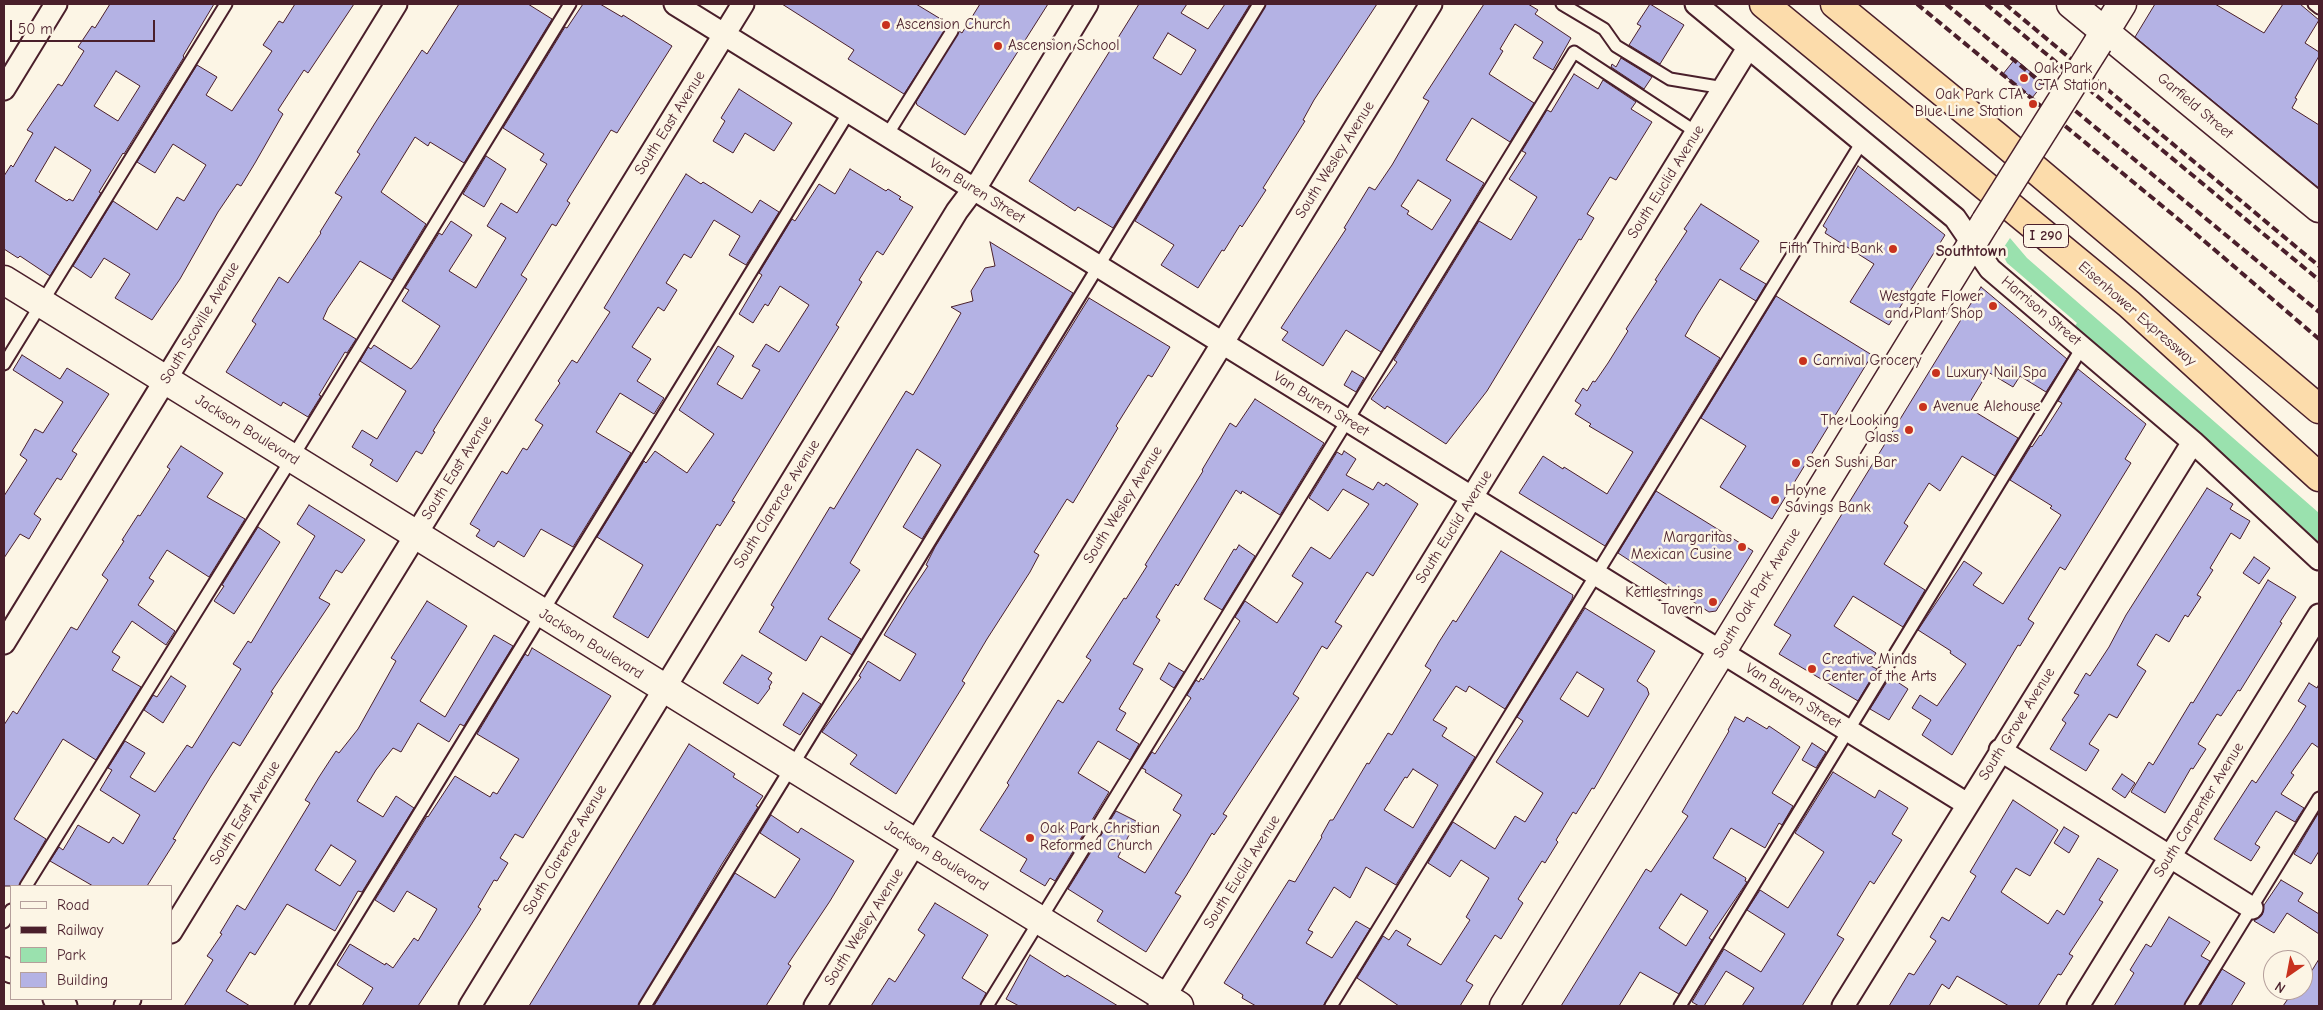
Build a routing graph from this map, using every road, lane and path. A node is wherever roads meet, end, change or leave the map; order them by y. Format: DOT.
graph roads {
  1 [pos="56,4"];
  2 [pos="226,4"];
  3 [pos="396,4"];
  4 [pos="570,4"];
  5 [pos="743,4"];
  6 [pos="1086,4"];
  7 [pos="1259,4"];
  8 [pos="1431,4"];
  9 [pos="1562,4"];
  10 [pos="1696,4"];
  11 [pos="1764,4"];
  12 [pos="1835,4"];
  13 [pos="2071,4"];
  14 [pos="2122,4"];
  15 [pos="2314,4"];
  16 [pos="680,5"];
  17 [pos="2319,8"];
  18 [pos="952,31"];
  19 [pos="724,34"];
  20 [pos="2101,37"];
  21 [pos="1748,48"];
  22 [pos="1724,88"];
  23 [pos="4,89"];
  24 [pos="849,112"];
  25 [pos="1696,132"];
  26 [pos="887,135"];
  27 [pos="1862,142"];
  28 [pos="973,188"];
  29 [pos="2319,208"];
  30 [pos="1972,244"];
  31 [pos="1099,266"];
  32 [pos="4,280"];
  33 [pos="42,303"];
  34 [pos="1223,343"];
  35 [pos="2083,346"];
  36 [pos="4,364"];
  37 [pos="165,380"];
  38 [pos="2319,409"];
  39 [pos="1348,420"];
  40 [pos="2193,442"];
  41 [pos="292,458"];
  42 [pos="2319,477"];
  43 [pos="1472,497"];
  44 [pos="416,535"];
  45 [pos="2319,559"];
  46 [pos="1596,574"];
  47 [pos="542,613"];
  48 [pos="2319,614"];
  49 [pos="4,643"];
  50 [pos="1721,651"];
  51 [pos="663,689"];
  52 [pos="1848,730"];
  53 [pos="2000,750"];
  54 [pos="791,767"];
  55 [pos="2319,798"];
  56 [pos="1967,804"];
  57 [pos="915,843"];
  58 [pos="2170,857"];
  59 [pos="27,885"];
  60 [pos="2252,908"];
  61 [pos="1040,920"];
  62 [pos="172,930"];
  63 [pos="1168,1003"];
  64 [pos="301,1006"];
  65 [pos="470,1006"];
  66 [pos="645,1006"];
  67 [pos="815,1006"];
  68 [pos="987,1006"];
  69 [pos="1331,1006"];
  70 [pos="1504,1006"];
  71 [pos="1680,1006"];
  72 [pos="1843,1006"];
  73 [pos="2078,1006"];
  74 [pos="2191,1006"];
  1 -- 23 [label="street"];
  2 -- 33 [label="lane"];
  3 -- 37 [label="street, South Scoville Avenue"];
  4 -- 41 [label="lane"];
  5 -- 19 [label="street, South East Avenue"];
  6 -- 28 [label="street, South Clarence Avenue"];
  7 -- 31 [label="lane"];
  8 -- 34 [label="street, South Wesley Avenue"];
  9 -- 22 [label="lane"];
  10 -- 21 [label="street, Harrison Street"];
  11 -- 42 [label="highway, Eisenhower Expressway / I 290"];
  12 -- 38 [label="highway, I 290"];
  13 -- 20 [label="street, Garfield Street"];
  14 -- 20 [label="street, South Oak Park Avenue"];
  15 -- 17 [label="lane"];
  16 -- 19 [label="street, Van Buren Street"];
  18 -- 26 [label="lane"];
  19 -- 24 [label="street, Van Buren Street"];
  19 -- 44 [label="street, South East Avenue"];
  20 -- 29 [label="street, Garfield Street"];
  20 -- 30 [label="street, South Oak Park Avenue, bridge"];
  21 -- 22 [label="street, South Euclid Avenue"];
  21 -- 27 [label="street, Harrison Street"];
  22 -- 25 [label="street, South Euclid Avenue"];
  24 -- 26 [label="street, Van Buren Street"];
  24 -- 47 [label="lane"];
  25 -- 39 [label="lane"];
  25 -- 43 [label="street, South Euclid Avenue"];
  26 -- 28 [label="street, Van Buren Street"];
  27 -- 30 [label="street, Harrison Street"];
  27 -- 46 [label="lane"];
  28 -- 31 [label="street, Van Buren Street"];
  28 -- 51 [label="street, South Clarence Avenue"];
  30 -- 35 [label="street, Harrison Street"];
  30 -- 50 [label="street, South Oak Park Avenue"];
  31 -- 34 [label="street, Van Buren Street"];
  31 -- 54 [label="lane"];
  32 -- 33 [label="street, Jackson Boulevard"];
  33 -- 36 [label="lane"];
  33 -- 37 [label="street, Jackson Boulevard"];
  34 -- 39 [label="street, Van Buren Street"];
  34 -- 57 [label="street, South Wesley Avenue"];
  35 -- 40 [label="street, Harrison Street"];
  35 -- 52 [label="lane"];
  37 -- 41 [label="street, Jackson Boulevard"];
  37 -- 49 [label="street, South Scoville Avenue"];
  39 -- 43 [label="street, Van Buren Street"];
  39 -- 61 [label="lane"];
  40 -- 45 [label="street, Harrison Street"];
  40 -- 53 [label="street, South Grove Avenue"];
  41 -- 44 [label="street, Jackson Boulevard"];
  41 -- 59 [label="lane"];
  43 -- 46 [label="street, Van Buren Street"];
  43 -- 63 [label="street, South Euclid Avenue"];
  44 -- 47 [label="street, Jackson Boulevard"];
  44 -- 62 [label="street, South East Avenue"];
  46 -- 50 [label="street, Van Buren Street"];
  46 -- 69 [label="lane"];
  47 -- 51 [label="street, Jackson Boulevard"];
  47 -- 64 [label="lane"];
  48 -- 58 [label="street, South Carpenter Avenue"];
  50 -- 52 [label="street, Van Buren Street"];
  50 -- 70 [label="street, South Oak Park Avenue"];
  51 -- 54 [label="street, Jackson Boulevard"];
  51 -- 65 [label="street, South Clarence Avenue"];
  52 -- 56 [label="street, Van Buren Street"];
  52 -- 71 [label="lane"];
  53 -- 56 [label="street, South Grove Avenue"];
  53 -- 58 [label="street"];
  54 -- 57 [label="street, Jackson Boulevard"];
  54 -- 66 [label="lane"];
  55 -- 60 [label="lane"];
  56 -- 72 [label="street, South Grove Avenue"];
  57 -- 61 [label="street, Jackson Boulevard"];
  57 -- 67 [label="street, South Wesley Avenue"];
  58 -- 60 [label="street"];
  58 -- 73 [label="street, South Carpenter Avenue"];
  60 -- 74 [label="lane"];
  61 -- 63 [label="street, Jackson Boulevard"];
  61 -- 68 [label="lane"];
}
